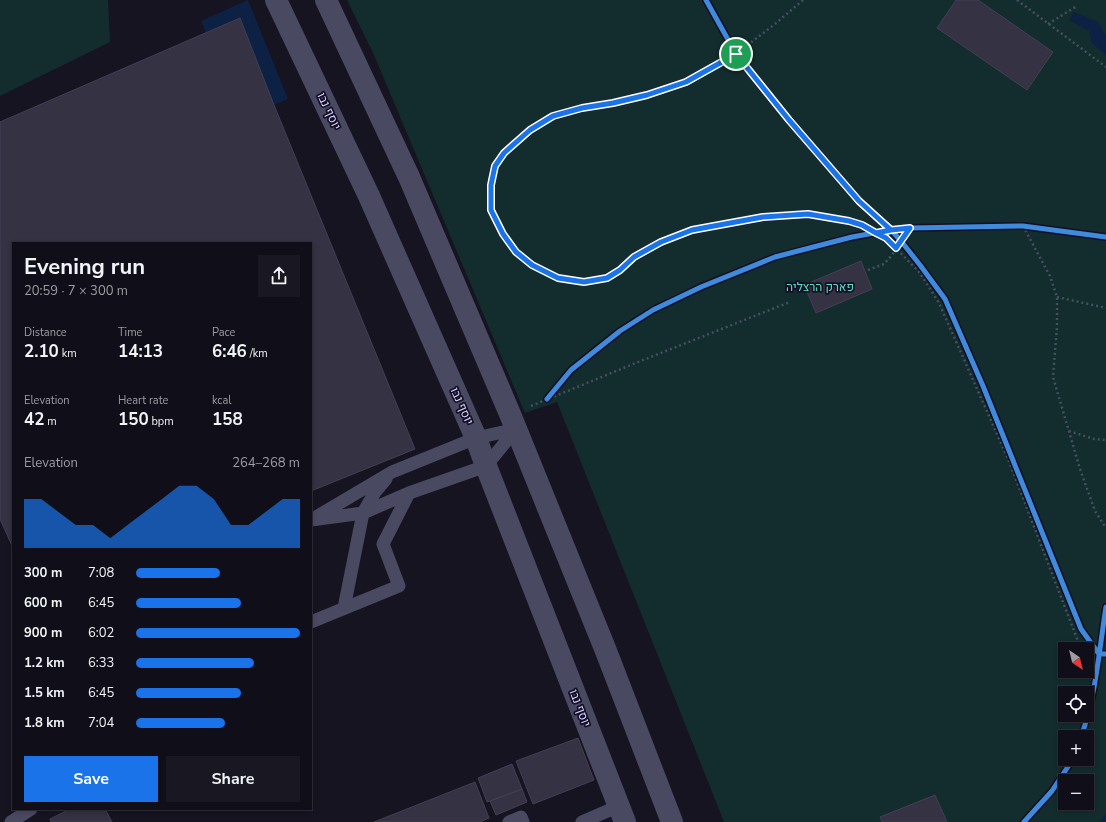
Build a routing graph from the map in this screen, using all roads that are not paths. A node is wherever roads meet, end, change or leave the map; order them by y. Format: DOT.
graph roads {
  1 [pos="276,0"];
  2 [pos="326,0"];
  3 [pos="513,422"];
  4 [pos="476,438"];
  5 [pos="486,466"];
  6 [pos="392,472"];
  7 [pos="409,494"];
  8 [pos="363,513"];
  9 [pos="312,519"];
  10 [pos="312,520"];
  11 [pos="344,608"];
  12 [pos="312,622"];
  13 [pos="29,810"];
  14 [pos="622,814"];
  15 [pos="11,822"];
  16 [pos="509,822"];
  17 [pos="523,822"];
  18 [pos="582,822"];
  19 [pos="672,822"];
  1 -- 4 [label="street, יוסף נבו"];
  2 -- 3 [label="street"];
  3 -- 4 [label="lane"];
  3 -- 5 [label="lane"];
  3 -- 19 [label="street"];
  4 -- 5 [label="street, יוסף נבו"];
  4 -- 6 [label="lane"];
  5 -- 7 [label="lane"];
  5 -- 14 [label="street, יוסף נבו"];
  6 -- 8 [label="lane"];
  6 -- 9 [label="lane"];
  7 -- 8 [label="lane"];
  7 -- 11 [label="lane"];
  8 -- 10 [label="lane"];
  8 -- 11 [label="lane"];
  11 -- 12 [label="lane"];
  13 -- 15 [label="lane"];
  14 -- 18 [label="lane"];
  16 -- 17 [label="lane"];
}
